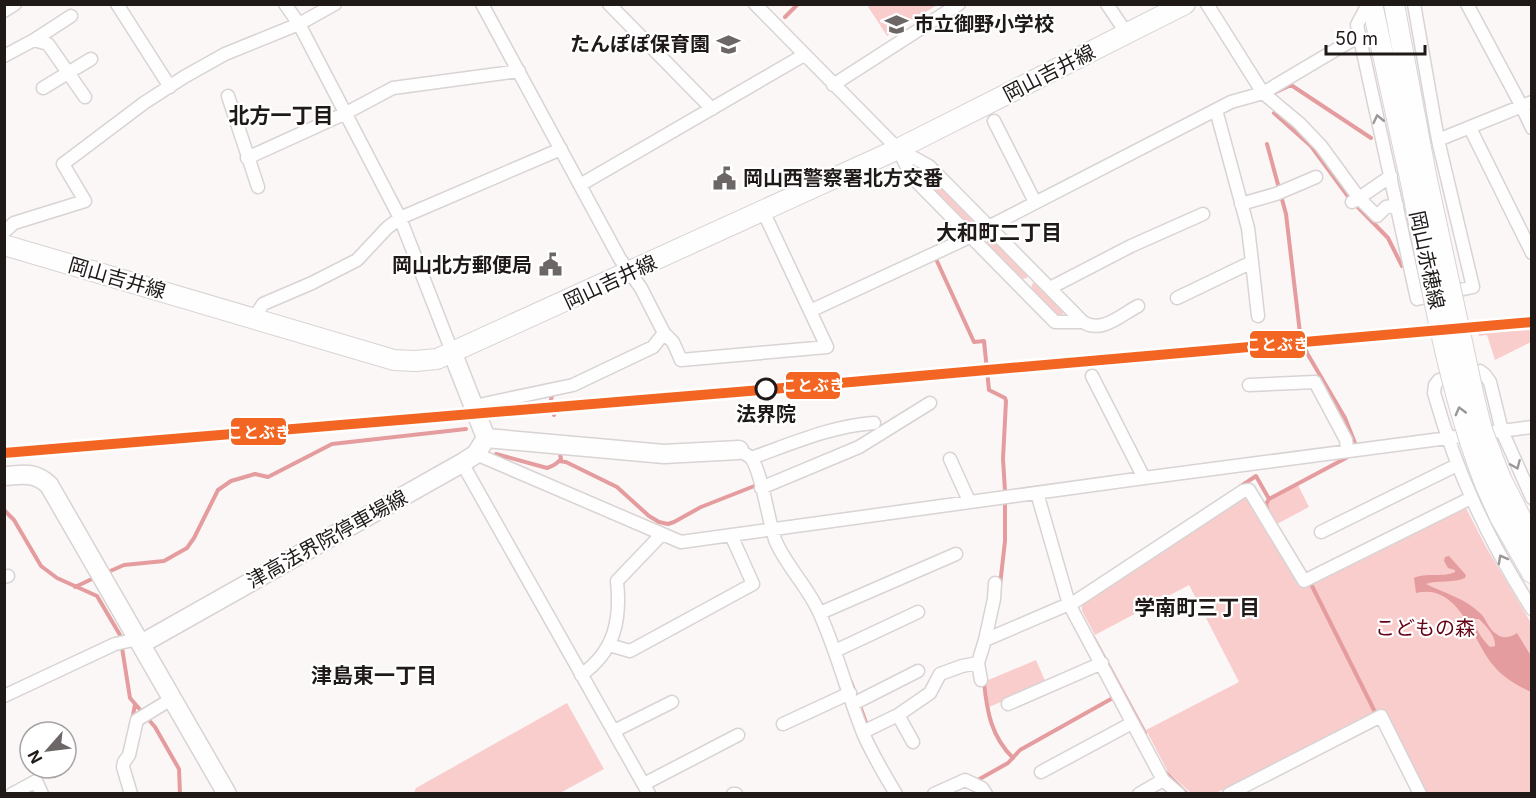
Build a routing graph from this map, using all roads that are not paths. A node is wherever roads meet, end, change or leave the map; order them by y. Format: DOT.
graph roads {
  1 [pos="15,4"];
  2 [pos="117,4"];
  3 [pos="285,4"];
  4 [pos="335,4"];
  5 [pos="482,4"];
  6 [pos="609,4"];
  7 [pos="755,4"];
  8 [pos="959,4"];
  9 [pos="1107,4"];
  10 [pos="1185,4"];
  11 [pos="1207,4"];
  12 [pos="1370,4"];
  13 [pos="1394,4"];
  14 [pos="1414,4"];
  15 [pos="1467,4"];
  16 [pos="4,10"];
  17 [pos="71,16"];
  18 [pos="299,24"];
  19 [pos="1127,34"];
  20 [pos="1359,36"];
  21 [pos="34,40"];
  22 [pos="804,55"];
  23 [pos="4,56"];
  24 [pos="91,58"];
  25 [pos="519,70"];
  26 [pos="68,72"];
  27 [pos="833,85"];
  28 [pos="170,87"];
  29 [pos="43,88"];
  30 [pos="1263,93"];
  31 [pos="228,96"];
  32 [pos="85,97"];
  33 [pos="1526,103"];
  34 [pos="712,109"];
  35 [pos="1216,110"];
  36 [pos="346,113"];
  37 [pos="994,122"];
  38 [pos="1470,128"];
  39 [pos="1532,128"];
  40 [pos="1438,140"];
  41 [pos="561,149"];
  42 [pos="898,149"];
  43 [pos="247,158"];
  44 [pos="1409,176"];
  45 [pos="1316,177"];
  46 [pos="580,185"];
  47 [pos="258,187"];
  48 [pos="1355,200"];
  49 [pos="1035,202"];
  50 [pos="1241,204"];
  51 [pos="1397,205"];
  52 [pos="763,211"];
  53 [pos="1203,214"];
  54 [pos="400,218"];
  55 [pos="989,226"];
  56 [pos="4,232"];
  57 [pos="969,236"];
  58 [pos="4,245"];
  59 [pos="1532,253"];
  60 [pos="1252,262"];
  61 [pos="630,273"];
  62 [pos="1036,274"];
  63 [pos="1021,288"];
  64 [pos="1050,288"];
  65 [pos="1177,298"];
  66 [pos="1138,306"];
  67 [pos="810,311"];
  68 [pos="1258,316"];
  69 [pos="254,318"];
  70 [pos="1083,322"];
  71 [pos="664,333"];
  72 [pos="453,354"];
  73 [pos="1092,376"];
  74 [pos="1249,385"];
  75 [pos="930,403"];
  76 [pos="474,406"];
  77 [pos="874,423"];
  78 [pos="1532,427"];
  79 [pos="1502,431"];
  80 [pos="1447,438"];
  81 [pos="1347,450"];
  82 [pos="475,452"];
  83 [pos="745,454"];
  84 [pos="950,459"];
  85 [pos="1457,465"];
  86 [pos="4,476"];
  87 [pos="1144,478"];
  88 [pos="761,488"];
  89 [pos="1486,488"];
  90 [pos="1037,493"];
  91 [pos="1532,498"];
  92 [pos="969,501"];
  93 [pos="771,530"];
  94 [pos="1321,532"];
  95 [pos="662,534"];
  96 [pos="731,535"];
  97 [pos="1532,540"];
  98 [pos="956,554"];
  99 [pos="1532,573"];
  100 [pos="995,583"];
  101 [pos="1073,603"];
  102 [pos="1532,609"];
  103 [pos="918,612"];
  104 [pos="820,613"];
  105 [pos="985,640"];
  106 [pos="130,642"];
  107 [pos="609,645"];
  108 [pos="835,651"];
  109 [pos="978,663"];
  110 [pos="1102,663"];
  111 [pos="918,671"];
  112 [pos="581,675"];
  113 [pos="981,680"];
  114 [pos="6,694"];
  115 [pos="173,699"];
  116 [pos="855,700"];
  117 [pos="672,702"];
  118 [pos="1008,704"];
  119 [pos="898,715"];
  120 [pos="1132,723"];
  121 [pos="783,724"];
  122 [pos="867,730"];
  123 [pos="614,731"];
  124 [pos="738,735"];
  125 [pos="913,742"];
  126 [pos="1041,772"];
  127 [pos="1163,780"];
  128 [pos="646,789"];
  129 [pos="220,791"];
  130 [pos="1416,792"];
  131 [pos="12,794"];
  132 [pos="42,794"];
  133 [pos="131,794"];
  134 [pos="896,794"];
  135 [pos="934,794"];
  136 [pos="986,794"];
  137 [pos="1138,794"];
  138 [pos="1179,794"];
  139 [pos="1229,794"];
  1 -- 16 [label="street"];
  2 -- 28 [label="street"];
  3 -- 18 [label="street"];
  4 -- 18 [label="street"];
  5 -- 25 [label="street"];
  6 -- 34 [label="street"];
  7 -- 22 [label="street"];
  8 -- 27 [label="street"];
  9 -- 19 [label="street"];
  10 -- 19 [label="main road, 岡山吉井線"];
  11 -- 30 [label="street"];
  12 -- 20 [label="street"];
  12 -- 44 [label="main road, 岡山赤穂線"];
  13 -- 44 [label="main road, 岡山赤穂線"];
  14 -- 40 [label="street"];
  15 -- 33 [label="street"];
  17 -- 21 [label="street"];
  18 -- 28 [label="street"];
  18 -- 36 [label="street"];
  19 -- 42 [label="main road, 岡山吉井線"];
  20 -- 30 [label="street"];
  44 -- 20 [label="street, one-way"];
  21 -- 23 [label="street"];
  21 -- 26 [label="street"];
  22 -- 27 [label="street"];
  22 -- 34 [label="street"];
  24 -- 26 [label="street"];
  25 -- 36 [label="street"];
  25 -- 41 [label="street"];
  26 -- 29 [label="street"];
  26 -- 32 [label="street"];
  27 -- 42 [label="street"];
  28 -- 56 [label="street"];
  30 -- 35 [label="street"];
  30 -- 48 [label="street"];
  31 -- 43 [label="street"];
  33 -- 38 [label="street"];
  33 -- 39 [label="street"];
  34 -- 46 [label="street"];
  35 -- 49 [label="street"];
  35 -- 50 [label="street"];
  36 -- 43 [label="street"];
  36 -- 54 [label="street"];
  37 -- 49 [label="street"];
  38 -- 40 [label="street"];
  38 -- 59 [label="street"];
  40 -- 51 [label="street"];
  41 -- 46 [label="street"];
  41 -- 54 [label="street"];
  42 -- 52 [label="main road, 岡山吉井線"];
  42 -- 55 [label="street"];
  42 -- 57 [label="street"];
  43 -- 47 [label="street"];
  44 -- 48 [label="street"];
  44 -- 51 [label="street"];
  44 -- 89 [label="main road, 岡山赤穂線, bridge"];
  45 -- 50 [label="street"];
  46 -- 61 [label="street"];
  48 -- 51 [label="street"];
  49 -- 55 [label="street"];
  50 -- 60 [label="street"];
  52 -- 61 [label="main road, 岡山吉井線"];
  52 -- 67 [label="street"];
  53 -- 64 [label="street"];
  54 -- 69 [label="street"];
  54 -- 72 [label="street"];
  55 -- 57 [label="street"];
  55 -- 62 [label="street"];
  57 -- 63 [label="street"];
  57 -- 67 [label="street"];
  58 -- 69 [label="main road, 岡山吉井線"];
  60 -- 65 [label="street"];
  60 -- 68 [label="street"];
  61 -- 71 [label="street"];
  61 -- 72 [label="main road, 岡山吉井線"];
  62 -- 63 [label="street"];
  62 -- 64 [label="street"];
  63 -- 70 [label="street"];
  64 -- 70 [label="street"];
  66 -- 70 [label="street"];
  67 -- 71 [label="street"];
  69 -- 72 [label="main road, 岡山吉井線"];
  71 -- 76 [label="street"];
  72 -- 76 [label="main road"];
  73 -- 87 [label="street"];
  74 -- 81 [label="street"];
  75 -- 88 [label="street"];
  76 -- 82 [label="main road"];
  77 -- 83 [label="street"];
  78 -- 79 [label="street"];
  79 -- 80 [label="street"];
  79 -- 80 [label="street"];
  79 -- 91 [label="street, one-way"];
  80 -- 81 [label="street"];
  80 -- 85 [label="street"];
  81 -- 87 [label="street"];
  82 -- 83 [label="main road"];
  82 -- 95 [label="street"];
  82 -- 106 [label="main road, 津高法界院停車場線"];
  82 -- 112 [label="street"];
  83 -- 88 [label="street"];
  84 -- 92 [label="street"];
  85 -- 89 [label="street"];
  85 -- 94 [label="street"];
  86 -- 106 [label="main road"];
  87 -- 90 [label="street"];
  88 -- 93 [label="street"];
  89 -- 97 [label="main road, 岡山赤穂線"];
  89 -- 99 [label="main road, 岡山赤穂線"];
  89 -- 101 [label="street"];
  102 -- 89 [label="street, one-way"];
  90 -- 92 [label="street"];
  90 -- 101 [label="street"];
  92 -- 93 [label="street"];
  93 -- 96 [label="street"];
  93 -- 104 [label="street"];
  95 -- 96 [label="street"];
  95 -- 107 [label="street"];
  96 -- 107 [label="street"];
  98 -- 104 [label="street"];
  100 -- 105 [label="street"];
  101 -- 105 [label="street"];
  101 -- 110 [label="street"];
  103 -- 108 [label="street"];
  104 -- 108 [label="street"];
  105 -- 109 [label="street"];
  106 -- 114 [label="street"];
  106 -- 115 [label="main road"];
  107 -- 112 [label="street"];
  108 -- 116 [label="street"];
  109 -- 113 [label="street"];
  109 -- 119 [label="street"];
  110 -- 118 [label="street"];
  110 -- 120 [label="street"];
  111 -- 116 [label="street"];
  112 -- 123 [label="street"];
  115 -- 129 [label="main road"];
  115 -- 133 [label="street"];
  116 -- 121 [label="street"];
  116 -- 122 [label="street"];
  117 -- 123 [label="street"];
  119 -- 122 [label="street"];
  119 -- 125 [label="street"];
  120 -- 126 [label="street"];
  120 -- 127 [label="street"];
  122 -- 134 [label="street"];
  123 -- 128 [label="street"];
  124 -- 128 [label="street"];
  127 -- 137 [label="street"];
  127 -- 138 [label="street"];
  130 -- 139 [label="street"];
  131 -- 132 [label="street"];
  135 -- 136 [label="street"];
}
